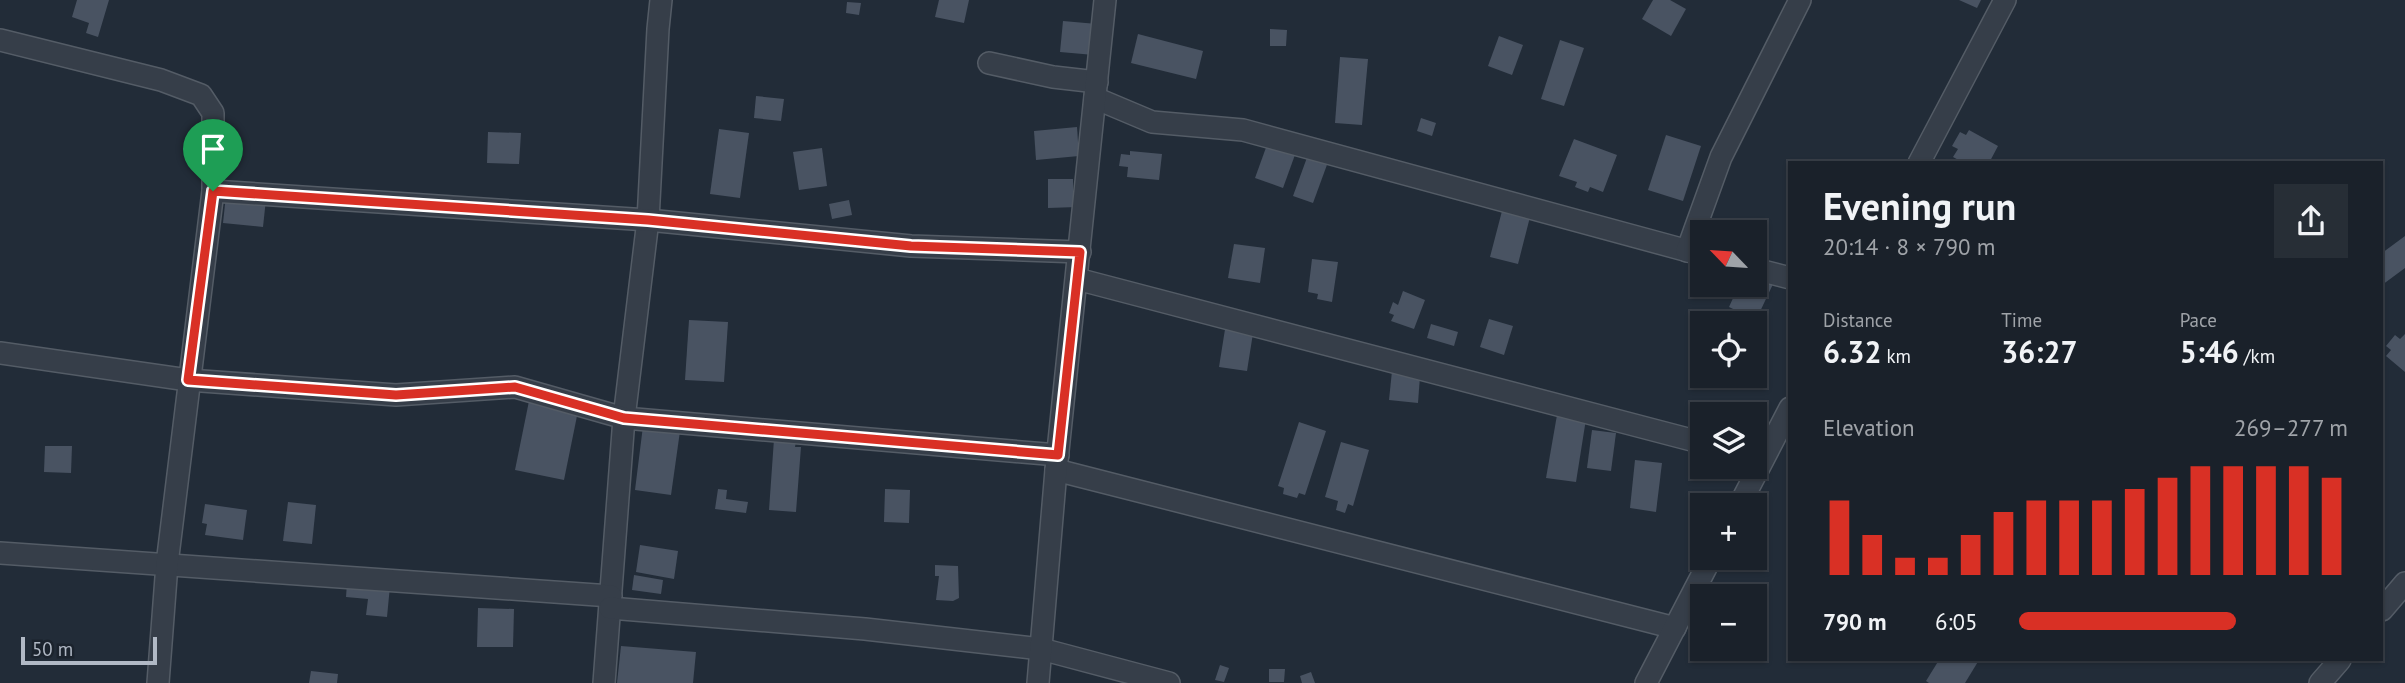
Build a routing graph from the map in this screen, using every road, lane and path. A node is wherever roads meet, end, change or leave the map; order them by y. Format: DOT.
graph roads {
  1 [pos="661,0"];
  2 [pos="1105,0"];
  3 [pos="1800,0"];
  4 [pos="2005,0"];
  5 [pos="0,40"];
  6 [pos="989,63"];
  7 [pos="1096,90"];
  8 [pos="1920,161"];
  9 [pos="213,191"];
  10 [pos="648,220"];
  11 [pos="1704,220"];
  12 [pos="1080,252"];
  13 [pos="1690,252"];
  14 [pos="1768,272"];
  15 [pos="1788,277"];
  16 [pos="1077,279"];
  17 [pos="0,353"];
  18 [pos="188,380"];
  19 [pos="1788,411"];
  20 [pos="624,418"];
  21 [pos="1690,440"];
  22 [pos="1767,445"];
  23 [pos="1057,463"];
  24 [pos="0,553"];
  25 [pos="167,564"];
  26 [pos="1705,570"];
  27 [pos="2405,583"];
  28 [pos="610,602"];
  29 [pos="2383,610"];
  30 [pos="1675,628"];
  31 [pos="1041,649"];
  32 [pos="2339,661"];
  33 [pos="158,683"];
  34 [pos="604,683"];
  35 [pos="1038,683"];
  36 [pos="1169,683"];
  37 [pos="1646,683"];
  38 [pos="2320,683"];
  1 -- 10 [label="street"];
  2 -- 7 [label="street"];
  3 -- 11 [label="street"];
  4 -- 8 [label="street"];
  5 -- 9 [label="street"];
  6 -- 7 [label="street"];
  7 -- 12 [label="street"];
  7 -- 13 [label="street"];
  9 -- 10 [label="street"];
  9 -- 18 [label="street"];
  10 -- 12 [label="street"];
  10 -- 20 [label="street"];
  12 -- 16 [label="street"];
  14 -- 15 [label="street"];
  16 -- 21 [label="street"];
  16 -- 23 [label="street"];
  17 -- 18 [label="street"];
  18 -- 20 [label="street"];
  18 -- 25 [label="street"];
  19 -- 22 [label="street"];
  20 -- 23 [label="street"];
  20 -- 28 [label="street"];
  23 -- 30 [label="street"];
  23 -- 31 [label="street"];
  24 -- 25 [label="street"];
  25 -- 28 [label="street"];
  25 -- 33 [label="street"];
  26 -- 30 [label="street"];
  27 -- 29 [label="street"];
  28 -- 31 [label="street"];
  28 -- 34 [label="street"];
  30 -- 37 [label="street"];
  31 -- 35 [label="street"];
  31 -- 36 [label="street"];
  32 -- 38 [label="street"];
}
